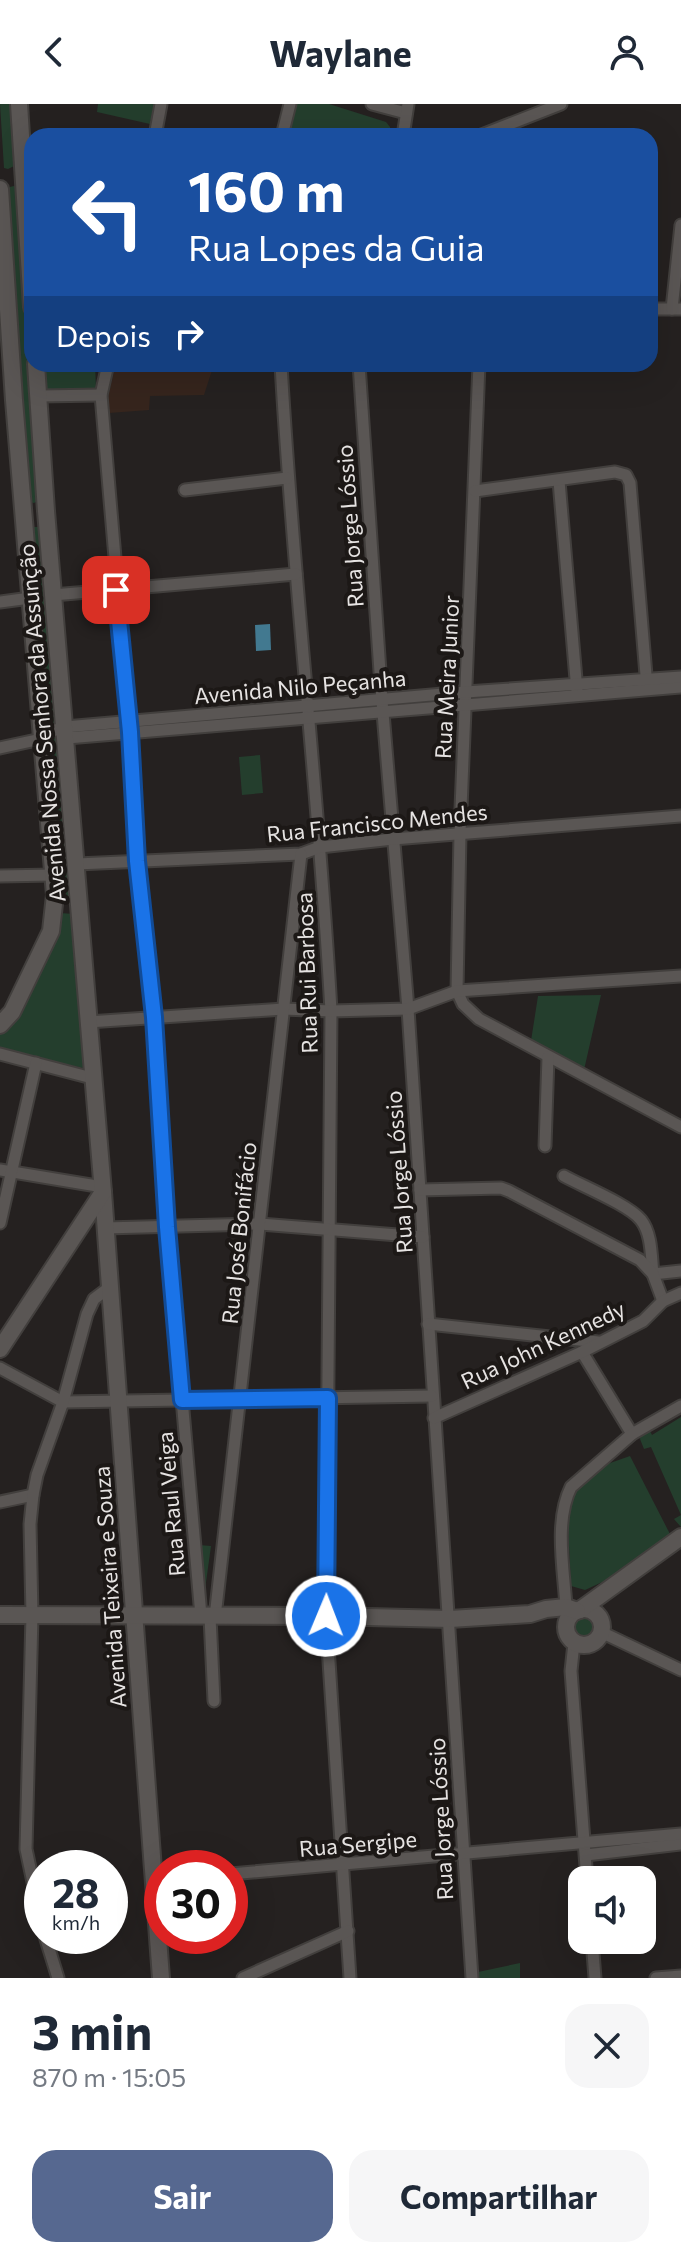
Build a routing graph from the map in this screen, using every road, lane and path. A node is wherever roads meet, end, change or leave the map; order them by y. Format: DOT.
graph roads {
  1 [pos="19,104"];
  2 [pos="161,104"];
  3 [pos="290,104"];
  4 [pos="372,104"];
  5 [pos="561,104"];
  6 [pos="407,108"];
  7 [pos="156,128"];
  8 [pos="284,128"];
  9 [pos="404,128"];
  10 [pos="500,128"];
  11 [pos="24,171"];
  12 [pos="24,184"];
  13 [pos="0,187"];
  14 [pos="681,225"];
  15 [pos="2,272"];
  16 [pos="676,309"];
  17 [pos="37,372"];
  18 [pos="106,372"];
  19 [pos="281,372"];
  20 [pos="360,372"];
  21 [pos="479,372"];
  22 [pos="101,395"];
  23 [pos="39,396"];
  24 [pos="7,400"];
  25 [pos="287,478"];
  26 [pos="559,481"];
  27 [pos="185,490"];
  28 [pos="475,491"];
  29 [pos="46,511"];
  30 [pos="24,514"];
  31 [pos="296,574"];
  32 [pos="116,590"];
  33 [pos="53,595"];
  34 [pos="30,598"];
  35 [pos="0,602"];
  36 [pos="681,677"];
  37 [pos="647,685"];
  38 [pos="681,687"];
  39 [pos="577,691"];
  40 [pos="466,698"];
  41 [pos="383,706"];
  42 [pos="308,712"];
  43 [pos="129,727"];
  44 [pos="66,733"];
  45 [pos="41,739"];
  46 [pos="0,748"];
  47 [pos="71,816"];
  48 [pos="681,816"];
  49 [pos="50,818"];
  50 [pos="460,833"];
  51 [pos="393,839"];
  52 [pos="320,847"];
  53 [pos="301,854"];
  54 [pos="137,861"];
  55 [pos="77,864"];
  56 [pos="53,875"];
  57 [pos="0,876"];
  58 [pos="55,895"];
  59 [pos="79,897"];
  60 [pos="681,976"];
  61 [pos="457,991"];
  62 [pos="284,1009"];
  63 [pos="408,1009"];
  64 [pos="331,1011"];
  65 [pos="154,1017"];
  66 [pos="88,1022"];
  67 [pos="0,1025"];
  68 [pos="0,1054"];
  69 [pos="548,1057"];
  70 [pos="36,1063"];
  71 [pos="92,1078"];
  72 [pos="681,1127"];
  73 [pos="545,1146"];
  74 [pos="6,1171"];
  75 [pos="564,1176"];
  76 [pos="103,1190"];
  77 [pos="420,1190"];
  78 [pos="0,1223"];
  79 [pos="260,1224"];
  80 [pos="167,1227"];
  81 [pos="105,1228"];
  82 [pos="329,1228"];
  83 [pos="423,1237"];
  84 [pos="681,1271"];
  85 [pos="653,1274"];
  86 [pos="110,1287"];
  87 [pos="681,1293"];
  88 [pos="663,1301"];
  89 [pos="428,1324"];
  90 [pos="599,1342"];
  91 [pos="0,1349"];
  92 [pos="582,1352"];
  93 [pos="0,1368"];
  94 [pos="432,1396"];
  95 [pos="240,1398"];
  96 [pos="328,1398"];
  97 [pos="182,1400"];
  98 [pos="63,1402"];
  99 [pos="120,1402"];
  100 [pos="681,1406"];
  101 [pos="434,1418"];
  102 [pos="632,1434"];
  103 [pos="33,1495"];
  104 [pos="0,1502"];
  105 [pos="681,1537"];
  106 [pos="613,1587"];
  107 [pos="574,1609"];
  108 [pos="530,1614"];
  109 [pos="0,1615"];
  110 [pos="32,1615"];
  111 [pos="134,1615"];
  112 [pos="326,1616"];
  113 [pos="209,1617"];
  114 [pos="450,1619"];
  115 [pos="601,1627"];
  116 [pos="570,1638"];
  117 [pos="681,1670"];
  118 [pos="214,1701"];
  119 [pos="681,1834"];
  120 [pos="681,1844"];
  121 [pos="585,1849"];
  122 [pos="26,1850"];
  123 [pos="155,1850"];
  124 [pos="463,1856"];
  125 [pos="344,1865"];
  126 [pos="586,1866"];
  127 [pos="248,1873"];
  128 [pos="348,1931"];
  129 [pos="51,1954"];
  130 [pos="160,1954"];
  131 [pos="593,1954"];
  132 [pos="681,1976"];
  133 [pos="58,1978"];
  134 [pos="161,1978"];
  135 [pos="243,1978"];
  136 [pos="350,1978"];
  137 [pos="472,1978"];
  138 [pos="595,1978"];
  139 [pos="656,1978"];
  1 -- 11 [label="main road"];
  2 -- 7 [label="street"];
  3 -- 8 [label="street"];
  4 -- 6 [label="street"];
  5 -- 10 [label="street"];
  6 -- 9 [label="street"];
  12 -- 13 [label="main road"];
  13 -- 15 [label="main road, Avenida Nossa Senhora da Assunção"];
  14 -- 16 [label="street"];
  15 -- 24 [label="main road, Avenida Nossa Senhora da Assunção"];
  17 -- 23 [label="main road, Avenida Nossa Senhora da Assunção"];
  18 -- 22 [label="street, Rua Raul Veiga"];
  19 -- 25 [label="street, Rua Rui Barbosa"];
  20 -- 41 [label="street, Rua Jorge Lóssio"];
  21 -- 28 [label="street, Rua Meira Junior"];
  22 -- 23 [label="street"];
  22 -- 32 [label="street, Rua Raul Veiga"];
  23 -- 29 [label="main road, Avenida Nossa Senhora da Assunção"];
  24 -- 30 [label="main road, Avenida Nossa Senhora da Assunção"];
  25 -- 27 [label="street"];
  25 -- 31 [label="street, Rua Rui Barbosa"];
  26 -- 28 [label="street"];
  26 -- 37 [label="street"];
  26 -- 39 [label="street"];
  28 -- 40 [label="street, Rua Meira Junior"];
  29 -- 30 [label="main road"];
  29 -- 33 [label="main road, Avenida Nossa Senhora da Assunção"];
  30 -- 34 [label="main road, Avenida Nossa Senhora da Assunção"];
  31 -- 32 [label="street"];
  31 -- 42 [label="street, Rua Rui Barbosa"];
  32 -- 33 [label="street"];
  32 -- 43 [label="street, Rua Raul Veiga"];
  33 -- 44 [label="main road, Avenida Nossa Senhora da Assunção"];
  34 -- 35 [label="street"];
  34 -- 45 [label="main road, Avenida Nossa Senhora da Assunção"];
  36 -- 37 [label="street, Avenida Nilo Peçanha"];
  37 -- 38 [label="street, Avenida Nilo Peçanha"];
  37 -- 39 [label="street, Avenida Nilo Peçanha"];
  39 -- 40 [label="street, Avenida Nilo Peçanha"];
  40 -- 41 [label="street, Avenida Nilo Peçanha"];
  40 -- 50 [label="street, Rua Meira Junior"];
  41 -- 42 [label="street, Avenida Nilo Peçanha"];
  41 -- 51 [label="street, Rua Jorge Lóssio"];
  42 -- 43 [label="street, Avenida Nilo Peçanha"];
  42 -- 52 [label="street, Rua Rui Barbosa"];
  43 -- 44 [label="street, Avenida Nilo Peçanha"];
  43 -- 54 [label="street, Rua Raul Veiga"];
  44 -- 45 [label="street"];
  44 -- 47 [label="main road, Avenida Nossa Senhora da Assunção"];
  45 -- 46 [label="street"];
  45 -- 49 [label="main road, Avenida Nossa Senhora da Assunção"];
  47 -- 49 [label="main road"];
  47 -- 55 [label="main road, Avenida Nossa Senhora da Assunção"];
  48 -- 50 [label="street, Rua Francisco Mendes"];
  49 -- 56 [label="main road, Avenida Nossa Senhora da Assunção"];
  50 -- 51 [label="street, Rua Francisco Mendes"];
  50 -- 61 [label="street, Rua Meira Junior"];
  51 -- 52 [label="street, Rua Francisco Mendes"];
  51 -- 63 [label="street, Rua Jorge Lóssio"];
  52 -- 53 [label="street, Rua Francisco Mendes"];
  52 -- 64 [label="street, Rua Rui Barbosa"];
  53 -- 54 [label="street, Rua Francisco Mendes"];
  53 -- 62 [label="street, Rua José Bonifácio"];
  54 -- 55 [label="street, Rua Francisco Mendes"];
  54 -- 65 [label="street, Rua Raul Veiga"];
  55 -- 59 [label="main road, Avenida Nossa Senhora da Assunção"];
  56 -- 57 [label="street"];
  56 -- 58 [label="main road, Avenida Nossa Senhora da Assunção"];
  58 -- 59 [label="main road"];
  58 -- 67 [label="main road, Avenida Nossa Senhora da Assunção"];
  59 -- 66 [label="main road, Avenida Nossa Senhora da Assunção"];
  60 -- 61 [label="street"];
  61 -- 63 [label="street"];
  61 -- 69 [label="street"];
  62 -- 64 [label="street"];
  62 -- 65 [label="street"];
  62 -- 79 [label="street, Rua José Bonifácio"];
  63 -- 64 [label="street"];
  63 -- 77 [label="street, Rua Jorge Lóssio"];
  64 -- 82 [label="street, Rua Rui Barbosa"];
  65 -- 66 [label="street"];
  65 -- 80 [label="street, Rua Raul Veiga"];
  66 -- 71 [label="main road, Avenida Nossa Senhora da Assunção"];
  68 -- 70 [label="street"];
  69 -- 72 [label="street"];
  69 -- 73 [label="street"];
  70 -- 71 [label="street"];
  70 -- 74 [label="street"];
  71 -- 76 [label="main road, Avenida Nossa Senhora da Assunção"];
  74 -- 76 [label="street"];
  74 -- 78 [label="street"];
  75 -- 85 [label="street"];
  76 -- 81 [label="main road, Avenida Teixeira e Souza"];
  76 -- 91 [label="main road"];
  77 -- 83 [label="street, Rua Jorge Lóssio"];
  77 -- 85 [label="street"];
  79 -- 80 [label="street"];
  79 -- 82 [label="street"];
  79 -- 95 [label="street, Rua José Bonifácio"];
  80 -- 81 [label="street"];
  80 -- 97 [label="street, Rua Raul Veiga"];
  81 -- 86 [label="main road, Avenida Teixeira e Souza"];
  82 -- 83 [label="street"];
  82 -- 96 [label="street, Rua Rui Barbosa"];
  83 -- 89 [label="street, Rua Jorge Lóssio"];
  84 -- 85 [label="street"];
  85 -- 88 [label="street"];
  86 -- 98 [label="street"];
  86 -- 99 [label="main road, Avenida Teixeira e Souza"];
  87 -- 88 [label="street, Rua John Kennedy"];
  88 -- 90 [label="street, Rua John Kennedy"];
  89 -- 90 [label="street"];
  89 -- 94 [label="street, Rua Jorge Lóssio"];
  90 -- 92 [label="street, Rua John Kennedy"];
  92 -- 101 [label="street, Rua John Kennedy"];
  92 -- 102 [label="street"];
  93 -- 98 [label="street"];
  94 -- 96 [label="street"];
  94 -- 101 [label="street, Rua Jorge Lóssio"];
  95 -- 96 [label="street"];
  95 -- 97 [label="street"];
  95 -- 113 [label="street, Rua José Bonifácio"];
  96 -- 112 [label="street, Rua Rui Barbosa"];
  97 -- 99 [label="street"];
  97 -- 113 [label="street, Rua Raul Veiga"];
  98 -- 99 [label="street"];
  98 -- 103 [label="street"];
  99 -- 111 [label="main road, Avenida Teixeira e Souza"];
  100 -- 102 [label="street"];
  101 -- 114 [label="street, Rua Jorge Lóssio"];
  102 -- 107 [label="street"];
  103 -- 104 [label="street"];
  103 -- 110 [label="street"];
  105 -- 106 [label="main road"];
  106 -- 107 [label="main road"];
  106 -- 115 [label="main road"];
  107 -- 108 [label="main road"];
  107 -- 115 [label="main road"];
  107 -- 116 [label="main road"];
  108 -- 114 [label="main road"];
  108 -- 116 [label="main road"];
  109 -- 110 [label="main road"];
  110 -- 111 [label="main road"];
  110 -- 122 [label="street"];
  111 -- 113 [label="main road"];
  111 -- 123 [label="main road, Avenida Teixeira e Souza"];
  112 -- 113 [label="main road"];
  112 -- 114 [label="main road"];
  112 -- 125 [label="street, Rua Rui Barbosa"];
  113 -- 118 [label="street"];
  114 -- 124 [label="street, Rua Jorge Lóssio"];
  115 -- 116 [label="main road"];
  115 -- 117 [label="street"];
  116 -- 121 [label="street"];
  119 -- 121 [label="street, Rua Sergipe"];
  120 -- 121 [label="street, Rua Sergipe"];
  121 -- 124 [label="street, Rua Sergipe"];
  121 -- 126 [label="street"];
  124 -- 125 [label="street, Rua Sergipe"];
  124 -- 137 [label="street, Rua Jorge Lóssio"];
  125 -- 127 [label="street, Rua Sergipe"];
  125 -- 128 [label="street, Rua Rui Barbosa"];
  128 -- 135 [label="street"];
  128 -- 136 [label="street, Rua Rui Barbosa"];
  129 -- 133 [label="street"];
  130 -- 134 [label="main road, Avenida Teixeira e Souza"];
  131 -- 138 [label="street"];
  132 -- 139 [label="street"];
}
